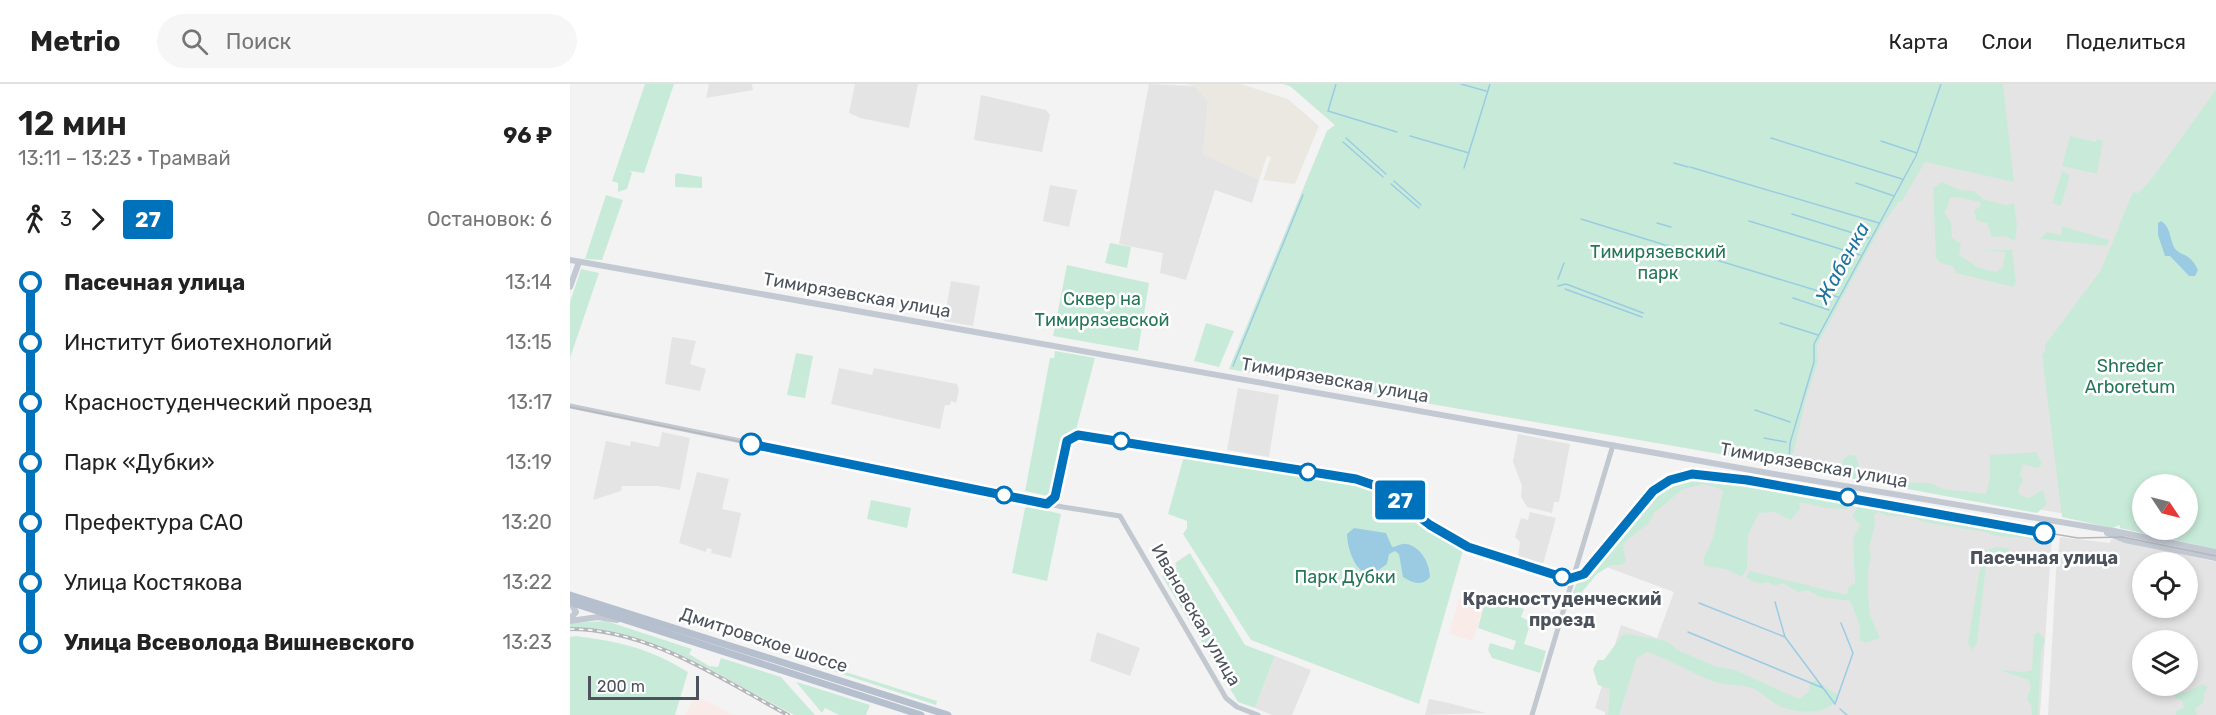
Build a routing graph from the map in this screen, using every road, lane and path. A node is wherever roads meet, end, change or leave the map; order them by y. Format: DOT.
graph roads {
  1 [pos="570,260"];
  2 [pos="579,262"];
  3 [pos="570,287"];
  4 [pos="570,406"];
  5 [pos="1613,445"];
  6 [pos="2095,529"];
  7 [pos="2216,552"];
  8 [pos="2216,558"];
  9 [pos="570,595"];
  10 [pos="570,602"];
  11 [pos="570,620"];
  12 [pos="627,621"];
  13 [pos="921,715"];
  14 [pos="948,715"];
  15 [pos="1258,715"];
  16 [pos="1532,715"];
  1 -- 2 [label="main road, Тимирязевская улица"];
  2 -- 3 [label="main road"];
  2 -- 5 [label="main road, Тимирязевская улица"];
  4 -- 15 [label="street, Ивановская улица"];
  5 -- 6 [label="main road, Тимирязевская улица"];
  5 -- 16 [label="street"];
  6 -- 7 [label="main road, Тимирязевская улица"];
  6 -- 8 [label="main road, Тимирязевская улица"];
  9 -- 14 [label="main road, Дмитровское шоссе"];
  10 -- 11 [label="main road"];
  10 -- 12 [label="main road, Дмитровское шоссе"];
  11 -- 12 [label="main road"];
  12 -- 13 [label="main road, Дмитровское шоссе"];
}
